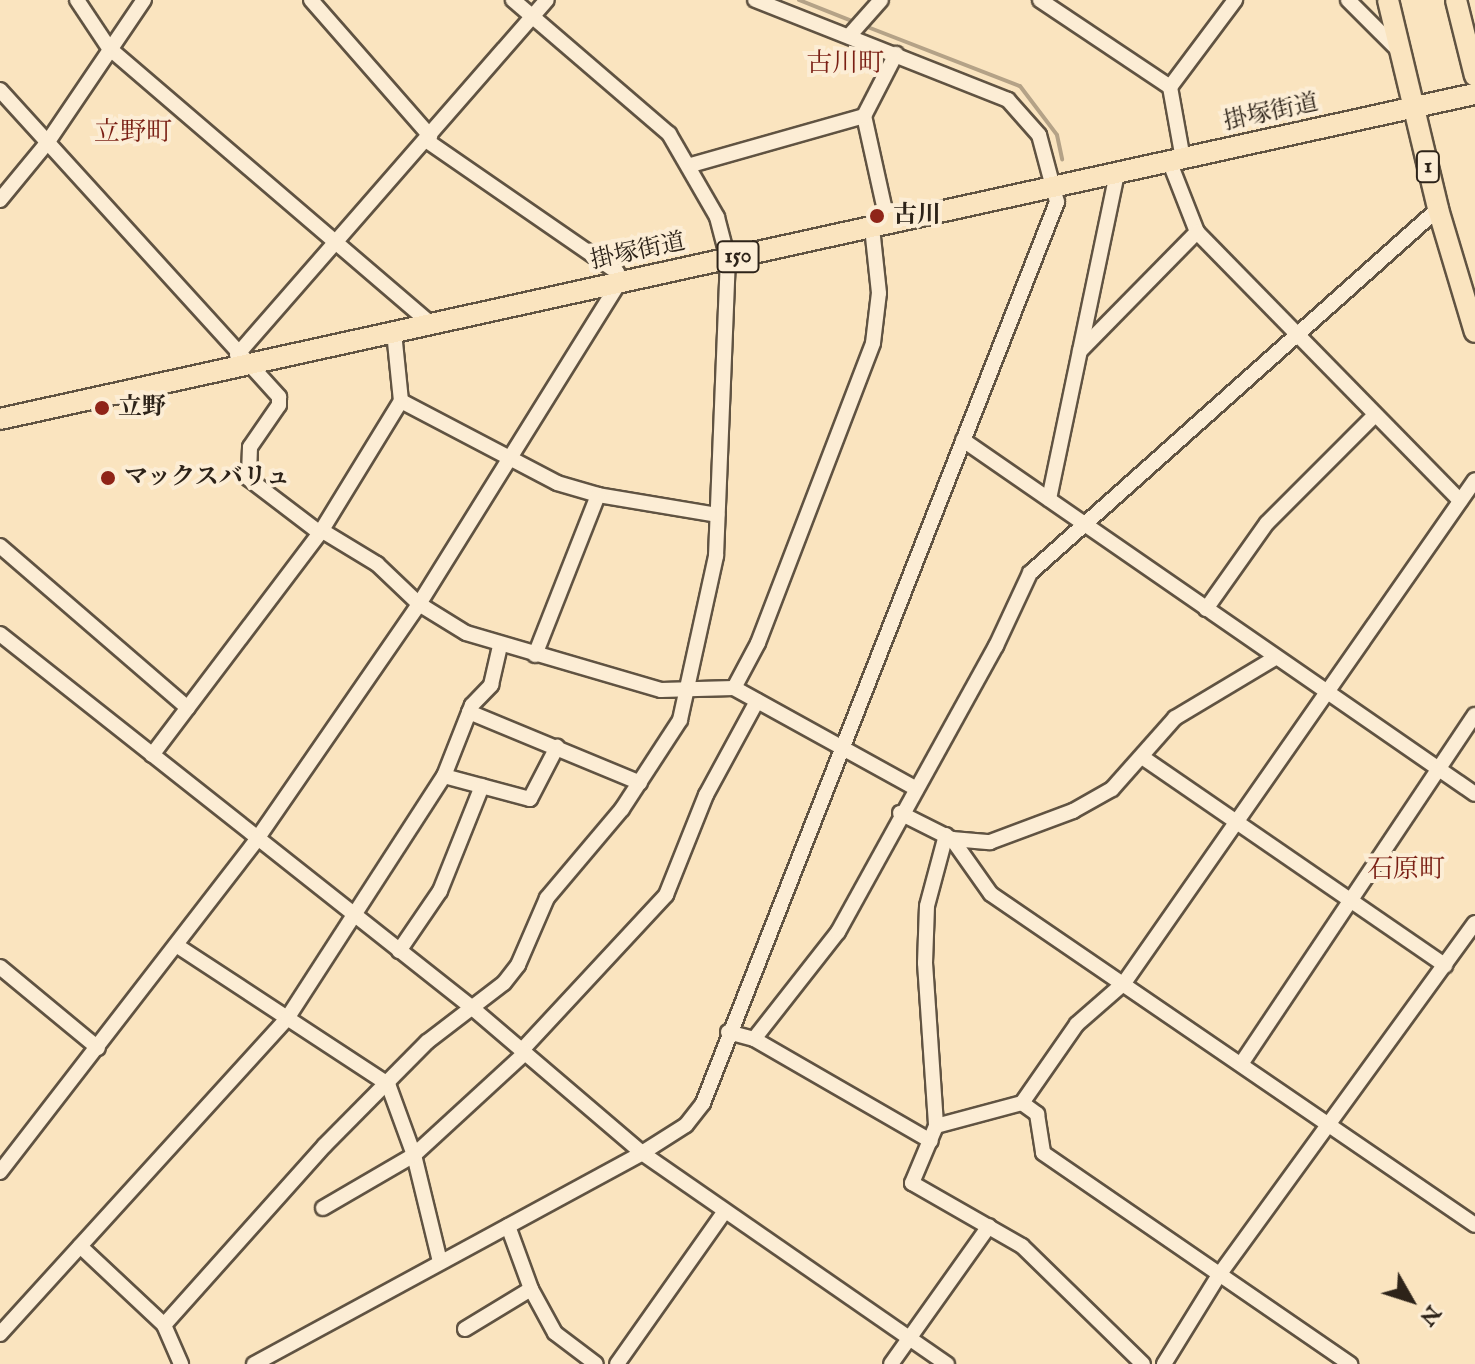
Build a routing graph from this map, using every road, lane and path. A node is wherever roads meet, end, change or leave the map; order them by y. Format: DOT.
graph roads {
  1 [pos="77,0"];
  2 [pos="144,0"];
  3 [pos="311,0"];
  4 [pos="513,0"];
  5 [pos="547,0"];
  6 [pos="755,0"];
  7 [pos="881,0"];
  8 [pos="1040,0"];
  9 [pos="1235,0"];
  10 [pos="1348,0"];
  11 [pos="1388,0"];
  12 [pos="1459,1"];
  13 [pos="533,17"];
  14 [pos="849,36"];
  15 [pos="109,48"];
  16 [pos="1399,50"];
  17 [pos="896,54"];
  18 [pos="1475,76"];
  19 [pos="1170,87"];
  20 [pos="0,90"];
  21 [pos="1475,94"];
  22 [pos="1414,108"];
  23 [pos="864,116"];
  24 [pos="429,138"];
  25 [pos="47,143"];
  26 [pos="1176,161"];
  27 [pos="691,165"];
  28 [pos="1117,173"];
  29 [pos="1055,187"];
  30 [pos="0,200"];
  31 [pos="1438,209"];
  32 [pos="880,226"];
  33 [pos="1197,232"];
  34 [pos="337,243"];
  35 [pos="728,259"];
  36 [pos="618,284"];
  37 [pos="431,324"];
  38 [pos="394,332"];
  39 [pos="1475,332"];
  40 [pos="1298,337"];
  41 [pos="1080,351"];
  42 [pos="242,360"];
  43 [pos="401,401"];
  44 [pos="1375,415"];
  45 [pos="0,419"];
  46 [pos="963,440"];
  47 [pos="508,461"];
  48 [pos="1475,480"];
  49 [pos="598,495"];
  50 [pos="1049,499"];
  51 [pos="1460,501"];
  52 [pos="717,515"];
  53 [pos="1088,526"];
  54 [pos="320,532"];
  55 [pos="0,546"];
  56 [pos="419,604"];
  57 [pos="1206,609"];
  58 [pos="0,634"];
  59 [pos="500,646"];
  60 [pos="535,655"];
  61 [pos="1275,658"];
  62 [pos="734,688"];
  63 [pos="685,692"];
  64 [pos="1325,692"];
  65 [pos="757,701"];
  66 [pos="188,708"];
  67 [pos="469,712"];
  68 [pos="1475,715"];
  69 [pos="839,746"];
  70 [pos="557,747"];
  71 [pos="152,755"];
  72 [pos="1142,757"];
  73 [pos="1439,769"];
  74 [pos="444,776"];
  75 [pos="640,783"];
  76 [pos="482,786"];
  77 [pos="915,788"];
  78 [pos="1475,794"];
  79 [pos="900,813"];
  80 [pos="1235,820"];
  81 [pos="949,837"];
  82 [pos="257,839"];
  83 [pos="1350,899"];
  84 [pos="352,914"];
  85 [pos="1472,934"];
  86 [pos="176,945"];
  87 [pos="399,951"];
  88 [pos="1445,965"];
  89 [pos="0,967"];
  90 [pos="1124,983"];
  91 [pos="470,1006"];
  92 [pos="288,1017"];
  93 [pos="728,1032"];
  94 [pos="754,1039"];
  95 [pos="98,1048"];
  96 [pos="524,1052"];
  97 [pos="1241,1064"];
  98 [pos="388,1084"];
  99 [pos="1022,1103"];
  100 [pos="1327,1123"];
  101 [pos="936,1126"];
  102 [pos="931,1141"];
  103 [pos="642,1153"];
  104 [pos="414,1155"];
  105 [pos="0,1172"];
  106 [pos="323,1208"];
  107 [pos="725,1211"];
  108 [pos="1475,1225"];
  109 [pos="508,1226"];
  110 [pos="989,1226"];
  111 [pos="80,1246"];
  112 [pos="440,1262"];
  113 [pos="1219,1275"];
  114 [pos="531,1289"];
  115 [pos="164,1325"];
  116 [pos="465,1329"];
  117 [pos="0,1334"];
  118 [pos="910,1338"];
  119 [pos="181,1364"];
  120 [pos="254,1364"];
  121 [pos="596,1364"];
  122 [pos="617,1364"];
  123 [pos="891,1364"];
  124 [pos="947,1364"];
  125 [pos="1143,1364"];
  126 [pos="1164,1364"];
  127 [pos="1350,1364"];
  1 -- 15 [label="street"];
  2 -- 15 [label="street"];
  3 -- 24 [label="street"];
  4 -- 13 [label="street"];
  5 -- 13 [label="street"];
  6 -- 14 [label="street"];
  7 -- 14 [label="street"];
  8 -- 19 [label="street"];
  9 -- 19 [label="street"];
  10 -- 16 [label="street"];
  11 -- 16 [label="highway, 1"];
  12 -- 18 [label="highway"];
  13 -- 24 [label="street"];
  13 -- 27 [label="street"];
  14 -- 17 [label="street"];
  15 -- 25 [label="street"];
  15 -- 34 [label="street"];
  16 -- 22 [label="highway, 1"];
  17 -- 23 [label="street"];
  17 -- 29 [label="street"];
  19 -- 26 [label="street"];
  20 -- 25 [label="street"];
  21 -- 22 [label="highway, 掛塚街道 / 150"];
  22 -- 26 [label="highway, 掛塚街道 / 150"];
  22 -- 31 [label="highway, 1"];
  23 -- 27 [label="street"];
  23 -- 32 [label="street"];
  24 -- 34 [label="street"];
  24 -- 36 [label="street"];
  25 -- 30 [label="street"];
  25 -- 42 [label="street"];
  26 -- 28 [label="highway, 掛塚街道 / 150"];
  26 -- 33 [label="street"];
  27 -- 35 [label="street"];
  28 -- 29 [label="highway, 掛塚街道 / 150"];
  28 -- 41 [label="street"];
  29 -- 32 [label="highway, 掛塚街道 / 150"];
  29 -- 46 [label="street"];
  31 -- 39 [label="highway, 1"];
  31 -- 40 [label="street"];
  32 -- 35 [label="highway, 掛塚街道 / 150"];
  32 -- 62 [label="street"];
  33 -- 40 [label="street"];
  33 -- 41 [label="street"];
  34 -- 37 [label="street"];
  34 -- 42 [label="street"];
  35 -- 36 [label="highway, 掛塚街道 / 150"];
  35 -- 52 [label="street"];
  36 -- 37 [label="highway, 掛塚街道 / 150"];
  36 -- 47 [label="street"];
  37 -- 38 [label="highway, 掛塚街道 / 150"];
  38 -- 42 [label="highway, 掛塚街道 / 150"];
  38 -- 43 [label="street"];
  40 -- 44 [label="street"];
  40 -- 53 [label="street"];
  41 -- 50 [label="street"];
  42 -- 45 [label="highway, 掛塚街道 / 150"];
  42 -- 54 [label="street"];
  43 -- 47 [label="street"];
  43 -- 54 [label="street"];
  44 -- 51 [label="street"];
  44 -- 57 [label="street"];
  46 -- 50 [label="street"];
  46 -- 69 [label="street"];
  47 -- 49 [label="street"];
  47 -- 56 [label="street"];
  48 -- 51 [label="street"];
  49 -- 52 [label="street"];
  49 -- 60 [label="street"];
  50 -- 53 [label="street"];
  51 -- 64 [label="street"];
  52 -- 63 [label="street"];
  53 -- 57 [label="street"];
  53 -- 77 [label="street"];
  54 -- 56 [label="street"];
  54 -- 66 [label="street"];
  55 -- 66 [label="street"];
  56 -- 59 [label="street"];
  56 -- 82 [label="street"];
  57 -- 61 [label="street"];
  58 -- 71 [label="street"];
  59 -- 60 [label="street"];
  59 -- 67 [label="street"];
  60 -- 63 [label="street"];
  61 -- 64 [label="street"];
  61 -- 72 [label="street"];
  62 -- 63 [label="street"];
  62 -- 65 [label="street"];
  63 -- 75 [label="street"];
  64 -- 73 [label="street"];
  64 -- 80 [label="street"];
  65 -- 69 [label="street"];
  65 -- 96 [label="street"];
  66 -- 71 [label="street"];
  67 -- 70 [label="street"];
  67 -- 74 [label="street"];
  68 -- 73 [label="street"];
  69 -- 77 [label="street"];
  69 -- 93 [label="street"];
  70 -- 75 [label="street"];
  70 -- 76 [label="street"];
  71 -- 82 [label="street"];
  72 -- 80 [label="street"];
  72 -- 81 [label="street"];
  73 -- 78 [label="street"];
  73 -- 83 [label="street"];
  74 -- 76 [label="street"];
  74 -- 84 [label="street"];
  75 -- 91 [label="street"];
  76 -- 87 [label="street"];
  77 -- 79 [label="street"];
  79 -- 81 [label="street"];
  79 -- 94 [label="street"];
  80 -- 83 [label="street"];
  80 -- 90 [label="street"];
  81 -- 90 [label="street"];
  81 -- 101 [label="street"];
  82 -- 84 [label="street"];
  82 -- 86 [label="street"];
  83 -- 88 [label="street"];
  83 -- 97 [label="street"];
  84 -- 87 [label="street"];
  84 -- 92 [label="street"];
  85 -- 88 [label="street"];
  86 -- 92 [label="street"];
  86 -- 95 [label="street"];
  87 -- 91 [label="street"];
  88 -- 100 [label="street"];
  89 -- 95 [label="street"];
  90 -- 97 [label="street"];
  90 -- 99 [label="street"];
  91 -- 96 [label="street"];
  91 -- 98 [label="street"];
  92 -- 98 [label="street"];
  92 -- 111 [label="street"];
  93 -- 94 [label="street"];
  93 -- 103 [label="street"];
  94 -- 102 [label="street"];
  95 -- 105 [label="street"];
  96 -- 103 [label="street"];
  96 -- 104 [label="street"];
  97 -- 100 [label="street"];
  98 -- 104 [label="street"];
  98 -- 115 [label="street"];
  99 -- 101 [label="street"];
  99 -- 113 [label="street"];
  100 -- 108 [label="street"];
  100 -- 113 [label="street"];
  101 -- 102 [label="street"];
  102 -- 110 [label="street"];
  103 -- 107 [label="street"];
  103 -- 109 [label="street"];
  104 -- 106 [label="street"];
  104 -- 112 [label="street"];
  107 -- 118 [label="street"];
  107 -- 122 [label="street"];
  109 -- 112 [label="street"];
  109 -- 114 [label="street"];
  110 -- 118 [label="street"];
  110 -- 125 [label="street"];
  111 -- 115 [label="street"];
  111 -- 117 [label="street"];
  112 -- 120 [label="street"];
  113 -- 126 [label="street"];
  113 -- 127 [label="street"];
  114 -- 116 [label="street"];
  114 -- 121 [label="street"];
  115 -- 119 [label="street"];
  118 -- 123 [label="street"];
  118 -- 124 [label="street"];
}
